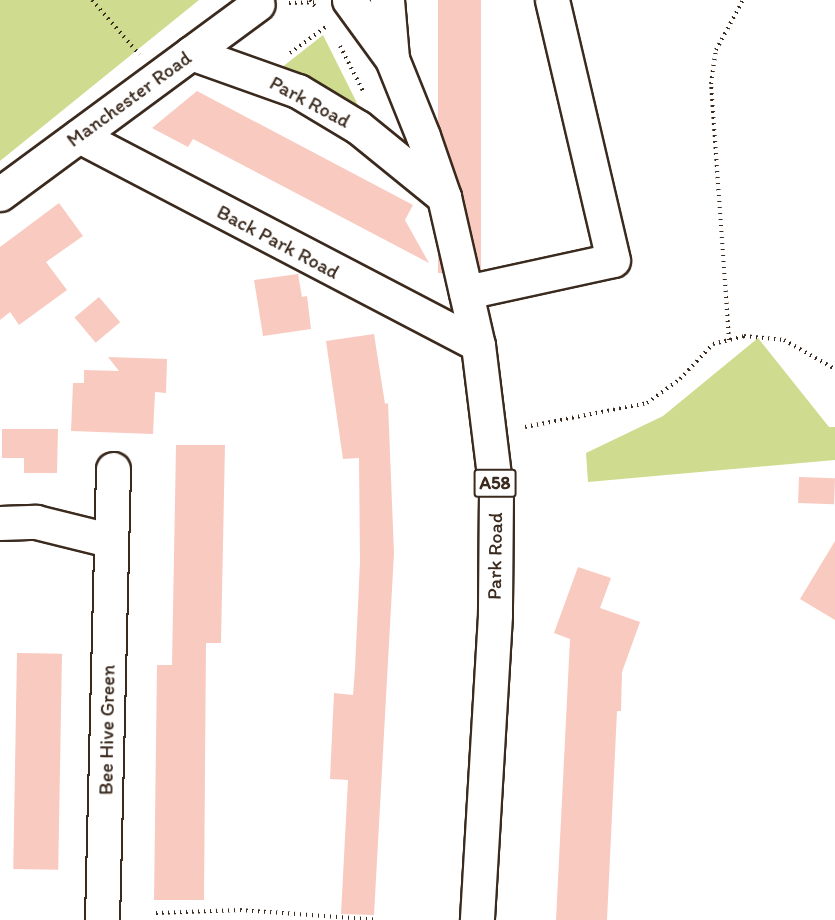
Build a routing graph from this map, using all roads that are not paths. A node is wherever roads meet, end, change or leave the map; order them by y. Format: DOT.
graph roads {
  1 [pos="349,0"];
  2 [pos="387,0"];
  3 [pos="552,0"];
  4 [pos="258,4"];
  5 [pos="191,53"];
  6 [pos="392,59"];
  7 [pos="79,136"];
  8 [pos="0,194"];
  9 [pos="444,198"];
  10 [pos="466,292"];
  11 [pos="478,345"];
  12 [pos="113,469"];
  13 [pos="0,523"];
  14 [pos="109,540"];
  15 [pos="102,920"];
  16 [pos="477,920"];
  1 -- 6 [label="main road, Park Road / A58"];
  2 -- 6 [label="main road, Park Road / A58"];
  3 -- 10 [label="main road"];
  4 -- 5 [label="main road, Manchester Road"];
  5 -- 7 [label="main road, Manchester Road"];
  5 -- 9 [label="main road, Park Road"];
  6 -- 9 [label="main road, Park Road / A58"];
  7 -- 8 [label="main road, Manchester Road"];
  7 -- 11 [label="main road, Back Park Road"];
  9 -- 10 [label="main road, Park Road / A58"];
  10 -- 11 [label="main road, Park Road / A58"];
  11 -- 16 [label="main road, Park Road / A58"];
  12 -- 14 [label="main road, Bee Hive Green"];
  13 -- 14 [label="main road"];
  14 -- 15 [label="main road, Bee Hive Green"];
}
